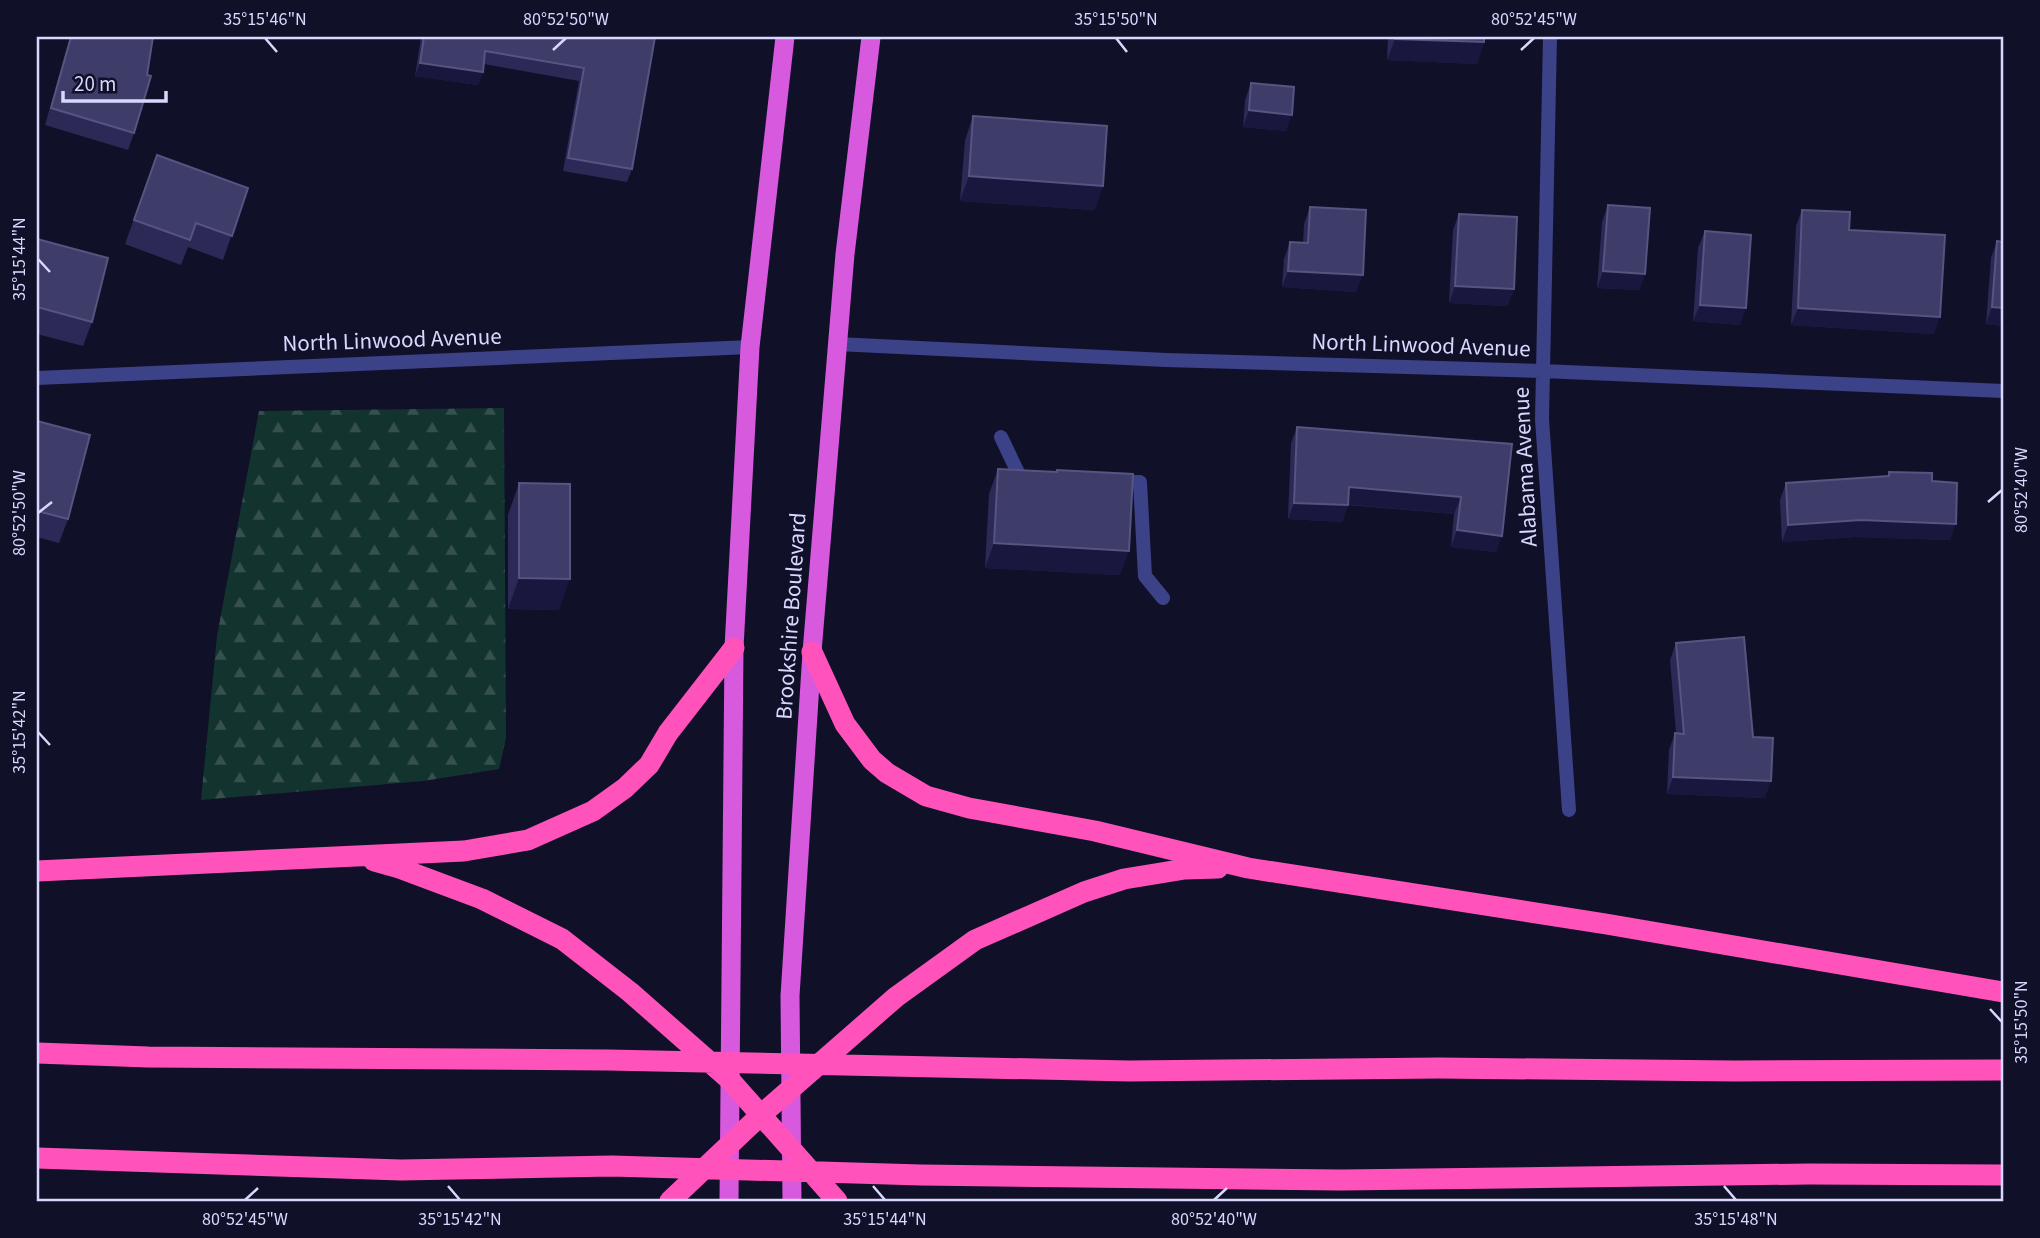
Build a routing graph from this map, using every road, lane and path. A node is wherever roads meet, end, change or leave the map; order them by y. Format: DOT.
graph roads {
  1 [pos="785,37"];
  2 [pos="871,37"];
  3 [pos="1550,37"];
  4 [pos="837,344"];
  5 [pos="750,347"];
  6 [pos="1543,371"];
  7 [pos="37,378"];
  8 [pos="2003,391"];
  9 [pos="1001,437"];
  10 [pos="1036,481"];
  11 [pos="1102,482"];
  12 [pos="1163,598"];
  13 [pos="734,648"];
  14 [pos="812,652"];
  15 [pos="1569,810"];
  16 [pos="355,856"];
  17 [pos="1248,868"];
  18 [pos="37,871"];
  19 [pos="2003,992"];
  20 [pos="37,1053"];
  21 [pos="2003,1070"];
  22 [pos="729,1079"];
  23 [pos="793,1089"];
  24 [pos="762,1114"];
  25 [pos="729,1145"];
  26 [pos="791,1147"];
  27 [pos="37,1158"];
  28 [pos="2003,1175"];
  29 [pos="670,1201"];
  30 [pos="729,1201"];
  31 [pos="792,1201"];
  32 [pos="837,1201"];
  1 -- 5 [label="highway"];
  2 -- 4 [label="highway, Brookshire Boulevard"];
  3 -- 6 [label="street, Alabama Avenue"];
  4 -- 6 [label="street, North Linwood Avenue"];
  4 -- 14 [label="highway, Brookshire Boulevard"];
  5 -- 7 [label="street, North Linwood Avenue"];
  5 -- 13 [label="highway"];
  6 -- 8 [label="street, North Linwood Avenue"];
  6 -- 15 [label="street, Alabama Avenue"];
  9 -- 10 [label="street"];
  11 -- 12 [label="street"];
  13 -- 16 [label="highway"];
  13 -- 22 [label="highway"];
  14 -- 17 [label="highway"];
  14 -- 23 [label="highway, Brookshire Boulevard"];
  16 -- 18 [label="highway"];
  16 -- 22 [label="highway"];
  17 -- 19 [label="highway"];
  17 -- 23 [label="highway"];
  20 -- 21 [label="highway"];
  22 -- 24 [label="highway"];
  22 -- 25 [label="highway"];
  23 -- 24 [label="highway"];
  23 -- 26 [label="highway, Brookshire Boulevard"];
  24 -- 25 [label="highway"];
  24 -- 26 [label="highway"];
  25 -- 29 [label="highway"];
  25 -- 30 [label="highway"];
  26 -- 31 [label="highway, Brookshire Boulevard"];
  26 -- 32 [label="highway"];
  27 -- 28 [label="highway"];
}
